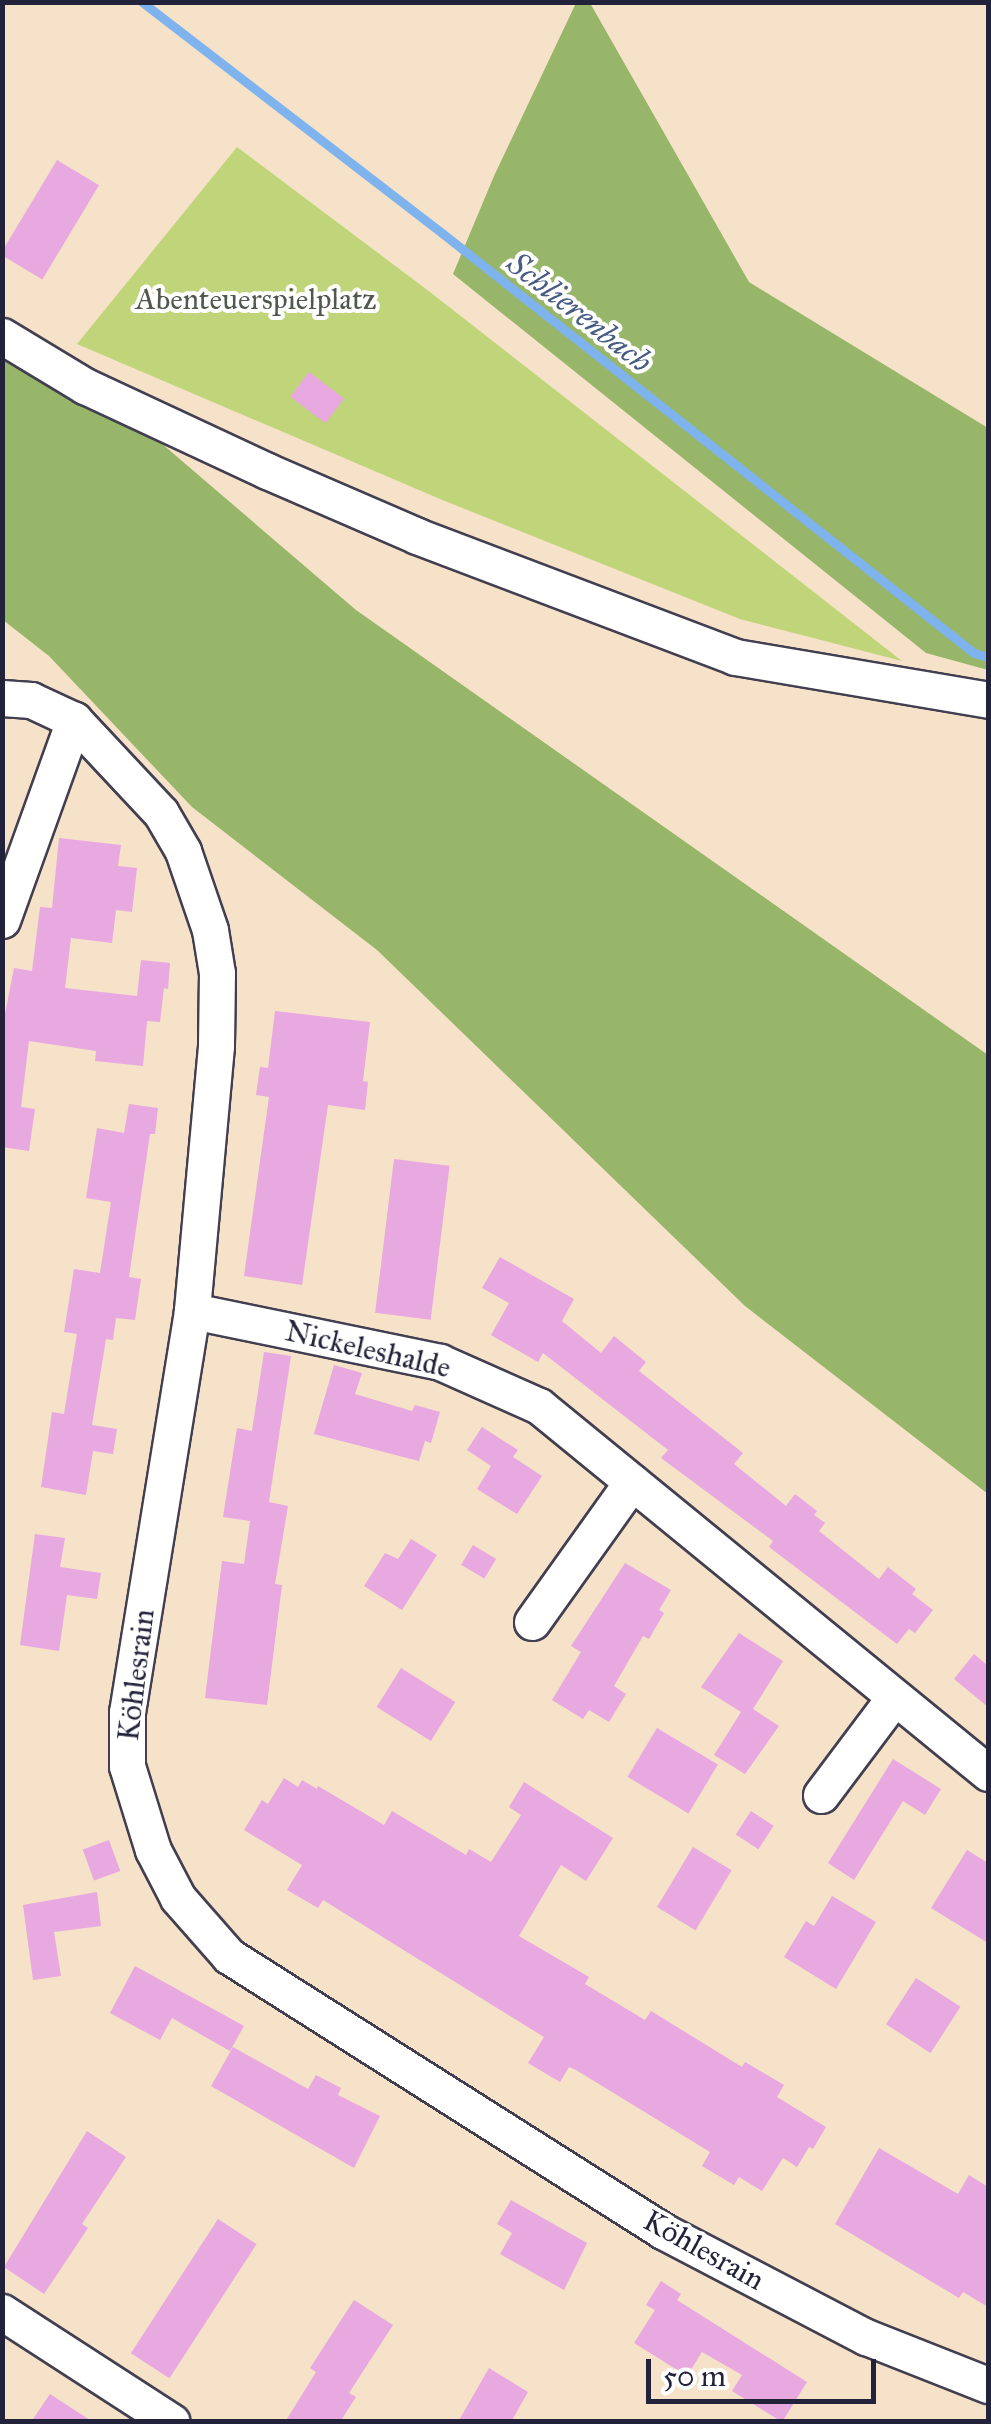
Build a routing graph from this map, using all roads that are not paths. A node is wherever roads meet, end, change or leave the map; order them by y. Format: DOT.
graph roads {
  1 [pos="2,336"];
  2 [pos="2,698"];
  3 [pos="988,700"];
  4 [pos="74,720"];
  5 [pos="2,920"];
  6 [pos="192,1311"];
  7 [pos="632,1482"];
  8 [pos="532,1622"];
  9 [pos="893,1699"];
  10 [pos="988,1773"];
  11 [pos="821,1796"];
  12 [pos="2,2312"];
  13 [pos="988,2385"];
  14 [pos="172,2422"];
  1 -- 3 [label="street"];
  2 -- 4 [label="street, Köhlesrain"];
  4 -- 5 [label="street"];
  4 -- 6 [label="street, Köhlesrain"];
  6 -- 7 [label="street, Nickeleshalde"];
  6 -- 13 [label="street, Köhlesrain"];
  7 -- 8 [label="street"];
  7 -- 9 [label="street, Nickeleshalde"];
  9 -- 10 [label="street, Nickeleshalde"];
  9 -- 11 [label="street"];
  12 -- 14 [label="street"];
}
